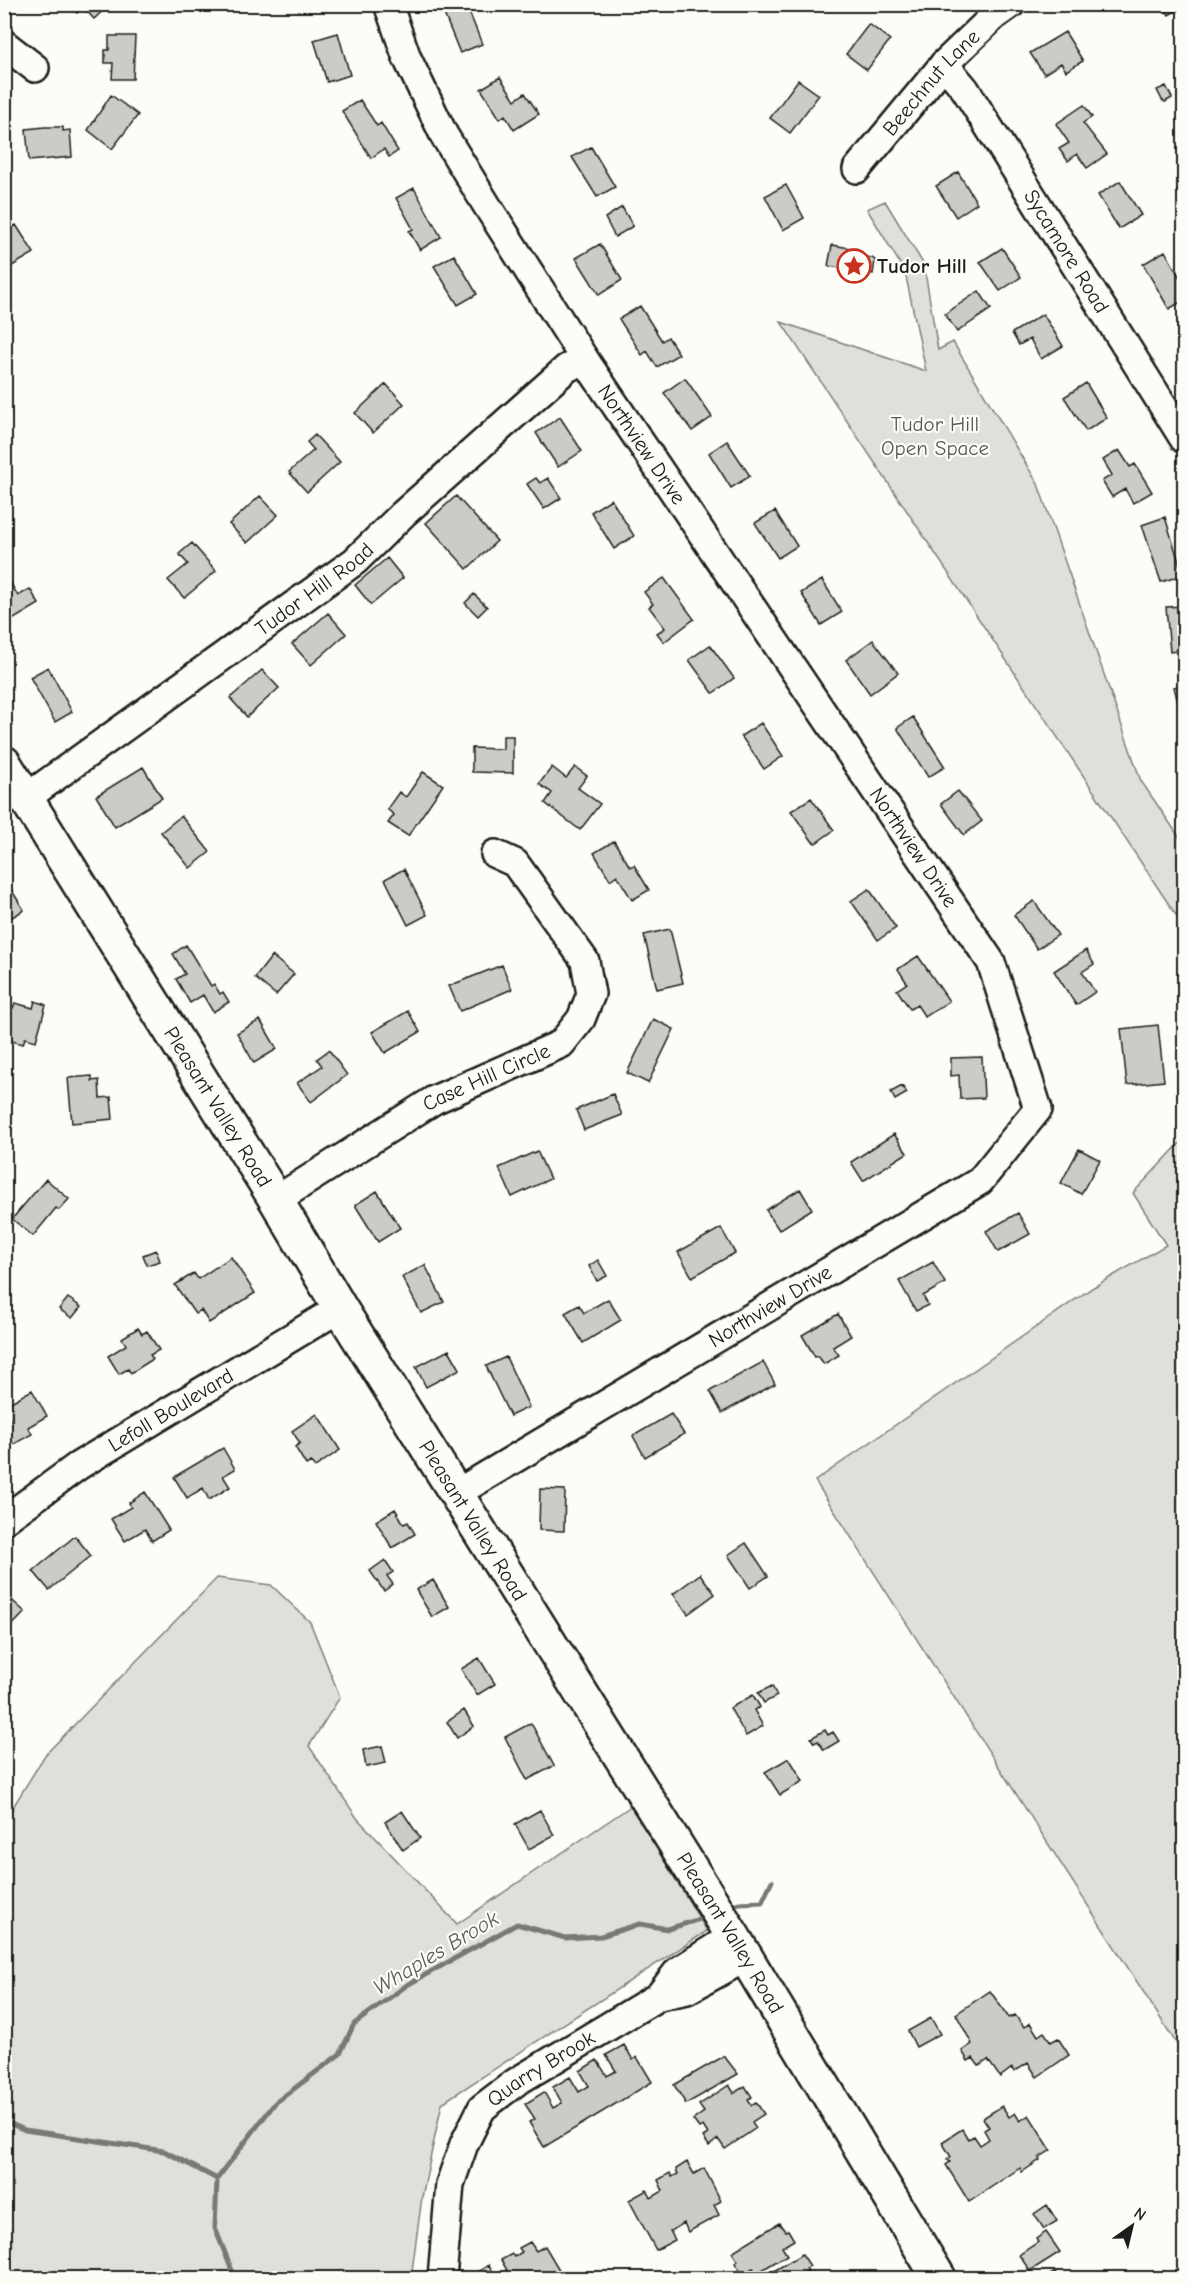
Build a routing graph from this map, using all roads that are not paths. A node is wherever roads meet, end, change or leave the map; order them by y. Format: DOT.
graph roads {
  1 [pos="388,4"];
  2 [pos="1011,4"];
  3 [pos="4,45"];
  4 [pos="944,64"];
  5 [pos="35,68"];
  6 [pos="857,169"];
  7 [pos="585,360"];
  8 [pos="1185,439"];
  9 [pos="4,763"];
  10 [pos="26,798"];
  11 [pos="495,854"];
  12 [pos="276,1200"];
  13 [pos="340,1308"];
  14 [pos="457,1493"];
  15 [pos="4,1520"];
  16 [pos="739,1947"];
  17 [pos="442,2278"];
  18 [pos="939,2278"];
  1 -- 7 [label="street, Northview Drive"];
  2 -- 4 [label="street, Beechnut Lane"];
  3 -- 5 [label="street"];
  4 -- 6 [label="street, Beechnut Lane"];
  4 -- 8 [label="street, Sycamore Road"];
  7 -- 10 [label="street, Tudor Hill Road"];
  7 -- 14 [label="street, Northview Drive"];
  9 -- 10 [label="main road, Pleasant Valley Road"];
  10 -- 12 [label="main road, Pleasant Valley Road"];
  11 -- 12 [label="street, Case Hill Circle"];
  12 -- 13 [label="main road, Pleasant Valley Road"];
  13 -- 14 [label="main road, Pleasant Valley Road"];
  13 -- 15 [label="street, Lefoll Boulevard"];
  14 -- 16 [label="main road, Pleasant Valley Road"];
  16 -- 17 [label="street, Quarry Brook"];
  16 -- 18 [label="main road, Pleasant Valley Road"];
}
